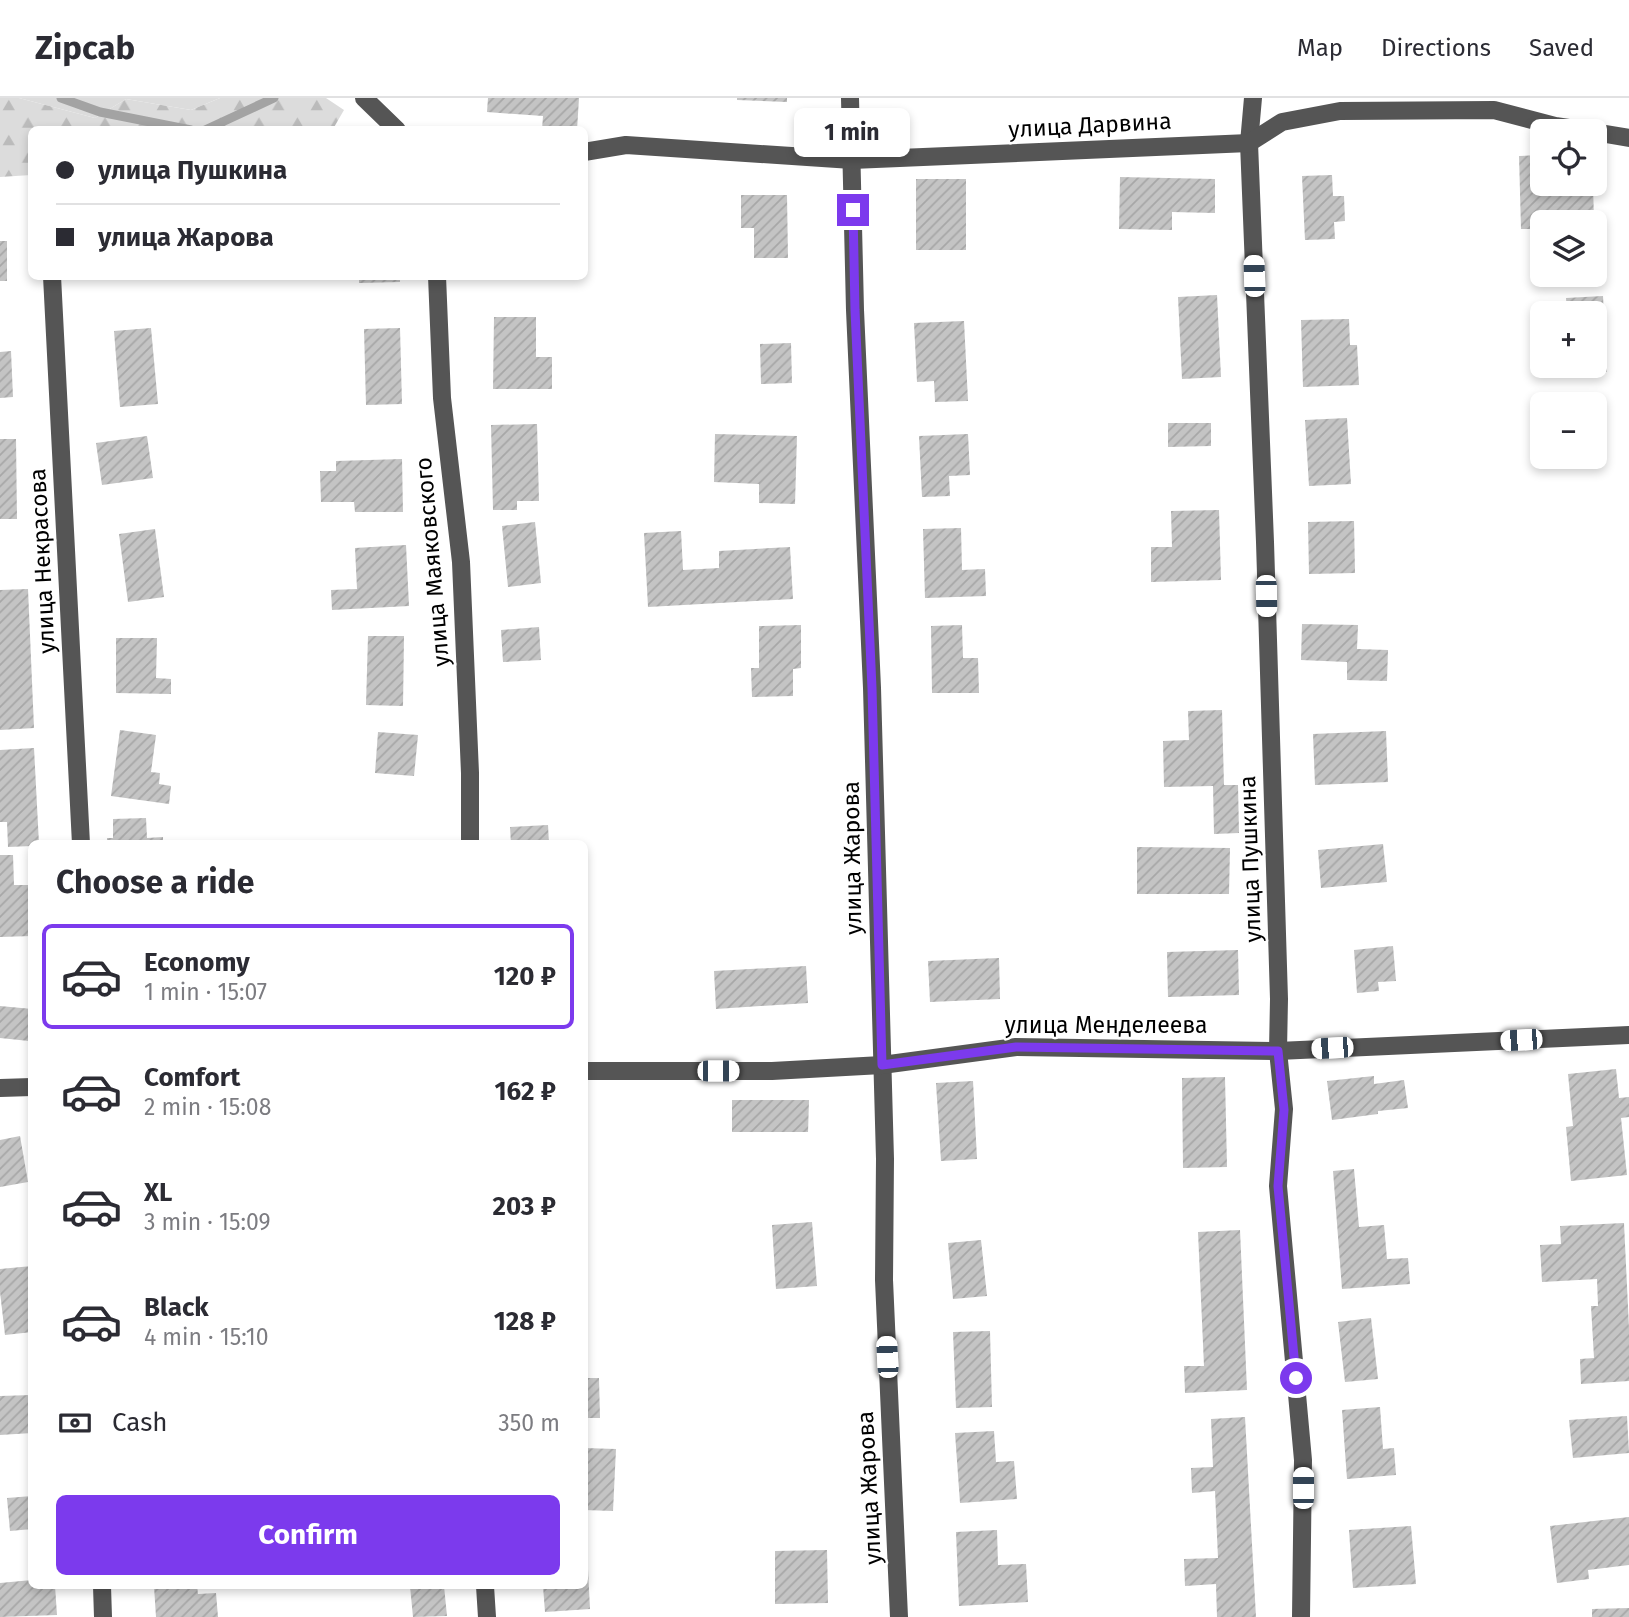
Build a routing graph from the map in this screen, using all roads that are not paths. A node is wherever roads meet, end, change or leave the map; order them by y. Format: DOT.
graph roads {
  1 [pos="364,98"];
  2 [pos="850,98"];
  3 [pos="1254,98"];
  4 [pos="1531,119"];
  5 [pos="393,126"];
  6 [pos="1607,134"];
  7 [pos="1629,138"];
  8 [pos="1249,142"];
  9 [pos="588,151"];
  10 [pos="852,160"];
  11 [pos="52,280"];
  12 [pos="437,280"];
  13 [pos="81,840"];
  14 [pos="471,840"];
  15 [pos="1629,1035"];
  16 [pos="1278,1051"];
  17 [pos="882,1065"];
  18 [pos="588,1071"];
  19 [pos="28,1087"];
  20 [pos="0,1088"];
  21 [pos="102,1589"];
  22 [pos="485,1589"];
  23 [pos="103,1617"];
  24 [pos="487,1617"];
  25 [pos="899,1617"];
  26 [pos="1301,1617"];
  1 -- 5 [label="street"];
  2 -- 10 [label="street, улица Жарова"];
  3 -- 8 [label="street, улица Пушкина"];
  4 -- 8 [label="street, улица Дарвина"];
  6 -- 7 [label="street, улица Дарвина"];
  8 -- 10 [label="street, улица Дарвина"];
  8 -- 16 [label="street, улица Пушкина"];
  9 -- 10 [label="street, улица Дарвина"];
  10 -- 17 [label="street, улица Жарова"];
  11 -- 13 [label="street, улица Некрасова"];
  12 -- 14 [label="street, улица Маяковского"];
  15 -- 16 [label="street, улица Менделеева"];
  16 -- 17 [label="street, улица Менделеева"];
  16 -- 26 [label="street, улица Пушкина"];
  17 -- 18 [label="street, улица Менделеева"];
  17 -- 25 [label="street, улица Жарова"];
  19 -- 20 [label="street"];
  21 -- 23 [label="street"];
  22 -- 24 [label="street"];
}
